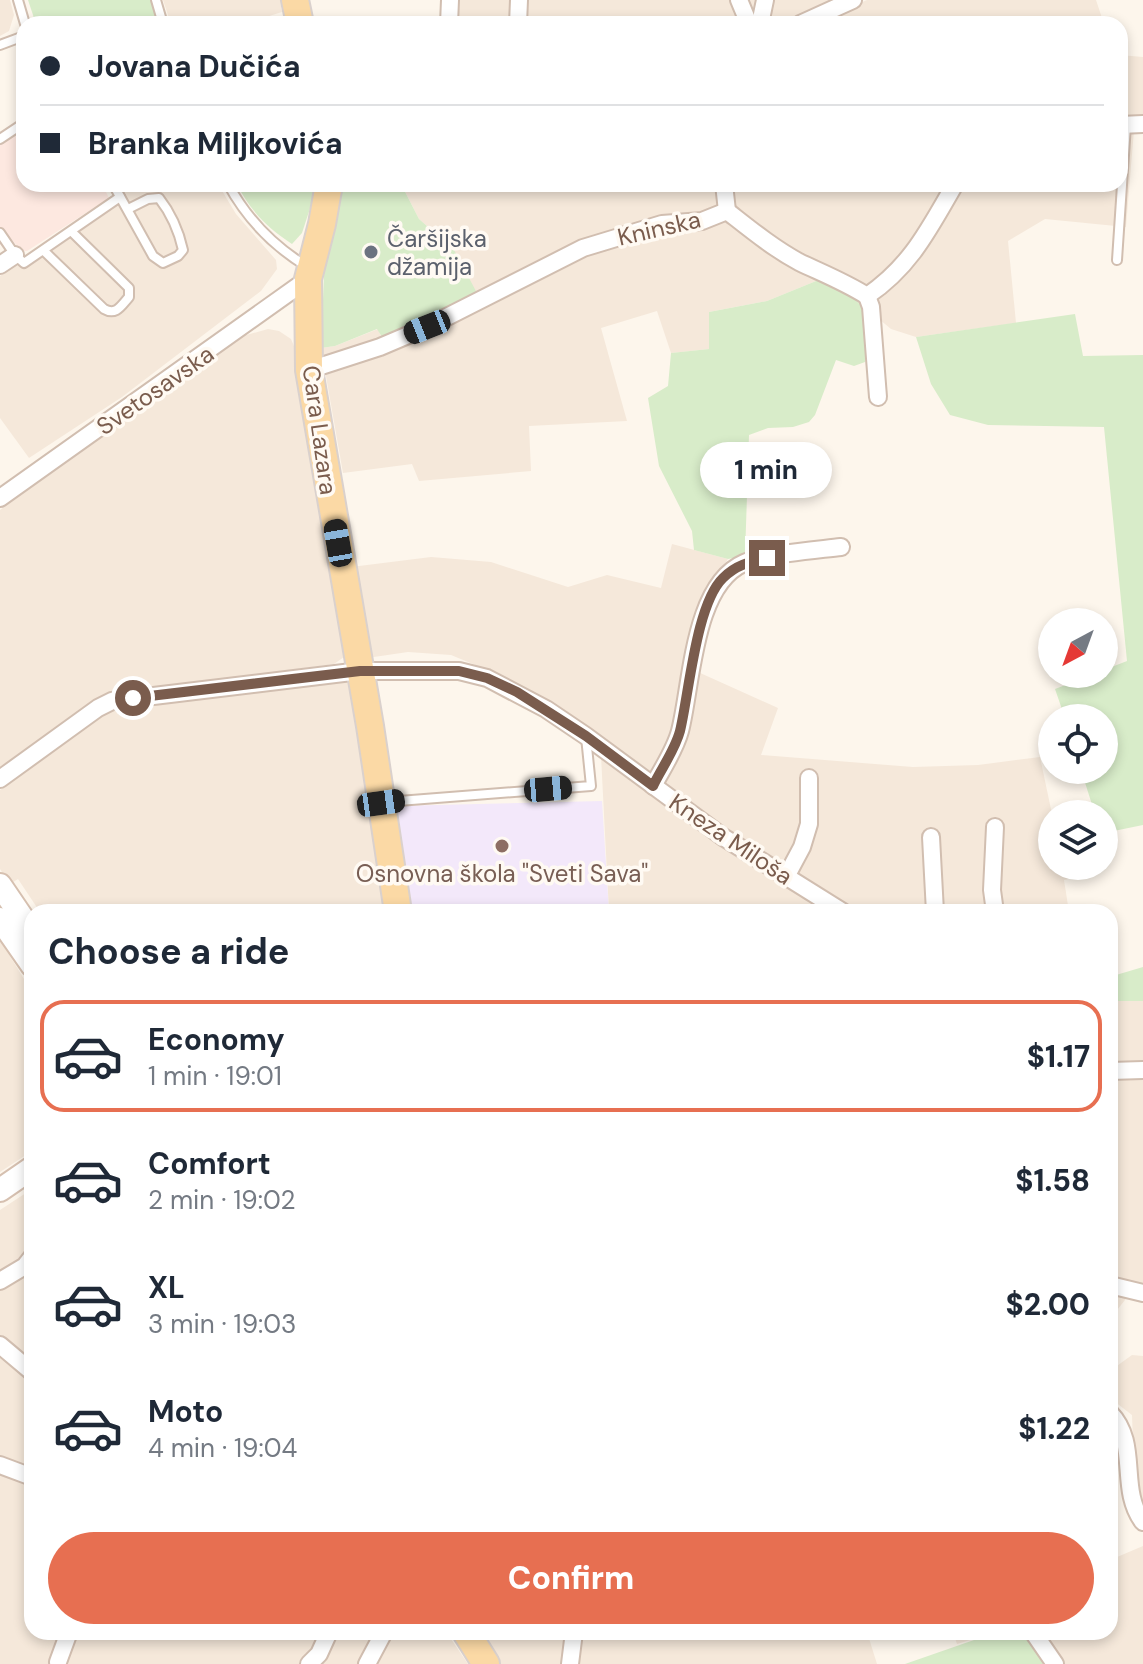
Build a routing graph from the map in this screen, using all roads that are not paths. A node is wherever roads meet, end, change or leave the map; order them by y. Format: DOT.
graph roads {
  1 [pos="853,0"];
  2 [pos="818,16"];
  3 [pos="1130,125"];
  4 [pos="1128,146"];
  5 [pos="117,192"];
  6 [pos="232,192"];
  7 [pos="328,192"];
  8 [pos="725,192"];
  9 [pos="950,192"];
  10 [pos="1124,192"];
  11 [pos="120,197"];
  12 [pos="128,209"];
  13 [pos="727,211"];
  14 [pos="72,232"];
  15 [pos="0,233"];
  16 [pos="44,251"];
  17 [pos="15,255"];
  18 [pos="1117,260"];
  19 [pos="0,265"];
  20 [pos="309,274"];
  21 [pos="867,296"];
  22 [pos="309,370"];
  23 [pos="878,397"];
  24 [pos="0,498"];
  25 [pos="841,547"];
  26 [pos="360,671"];
  27 [pos="586,736"];
  28 [pos="809,778"];
  29 [pos="0,779"];
  30 [pos="653,786"];
  31 [pos="381,803"];
  32 [pos="995,827"];
  33 [pos="931,837"];
  34 [pos="786,877"];
  35 [pos="0,885"];
  36 [pos="397,904"];
  37 [pos="830,904"];
  38 [pos="935,904"];
  39 [pos="994,904"];
  40 [pos="0,919"];
  41 [pos="24,920"];
  42 [pos="24,954"];
  43 [pos="1143,1070"];
  44 [pos="1118,1071"];
  45 [pos="24,1174"];
  46 [pos="0,1190"];
  47 [pos="24,1267"];
  48 [pos="0,1281"];
  49 [pos="1118,1287"];
  50 [pos="1143,1293"];
  51 [pos="0,1345"];
  52 [pos="24,1365"];
  53 [pos="1118,1422"];
  54 [pos="0,1465"];
  55 [pos="24,1474"];
  56 [pos="1143,1522"];
  57 [pos="66,1640"];
  58 [pos="325,1640"];
  59 [pos="380,1640"];
  60 [pos="471,1640"];
  61 [pos="573,1640"];
  62 [pos="1038,1640"];
  63 [pos="58,1662"];
  64 [pos="309,1664"];
  65 [pos="367,1664"];
  66 [pos="486,1664"];
  67 [pos="570,1664"];
  68 [pos="1055,1664"];
  1 -- 2 [label="street"];
  3 -- 4 [label="lane"];
  5 -- 11 [label="lane"];
  6 -- 20 [label="lane"];
  7 -- 20 [label="main road, Cara Lazara"];
  8 -- 13 [label="street"];
  9 -- 21 [label="street"];
  10 -- 18 [label="lane"];
  11 -- 12 [label="lane"];
  11 -- 14 [label="lane"];
  12 -- 12 [label="lane"];
  13 -- 21 [label="street, Kninska"];
  13 -- 22 [label="street, Kninska"];
  14 -- 16 [label="lane"];
  14 -- 16 [label="lane"];
  15 -- 17 [label="lane"];
  16 -- 17 [label="lane"];
  17 -- 19 [label="street"];
  20 -- 22 [label="main road, Cara Lazara"];
  20 -- 24 [label="street, Svetosavska"];
  21 -- 23 [label="street"];
  22 -- 26 [label="main road, Cara Lazara"];
  25 -- 30 [label="street"];
  26 -- 27 [label="street, Kneza Miloša"];
  26 -- 29 [label="street, Kneza Miloša"];
  26 -- 31 [label="main road, Cara Lazara"];
  27 -- 30 [label="street, Kneza Miloša"];
  27 -- 31 [label="lane"];
  28 -- 34 [label="street"];
  30 -- 34 [label="street, Kneza Miloša"];
  31 -- 36 [label="main road, Cara Lazara"];
  32 -- 39 [label="street"];
  33 -- 38 [label="street"];
  34 -- 37 [label="street, Kneza Miloša"];
  35 -- 41 [label="street"];
  40 -- 42 [label="street"];
  43 -- 44 [label="street"];
  45 -- 46 [label="street"];
  47 -- 48 [label="street"];
  49 -- 50 [label="street"];
  51 -- 52 [label="street"];
  53 -- 56 [label="street"];
  54 -- 55 [label="street"];
  57 -- 63 [label="street"];
  58 -- 64 [label="street"];
  59 -- 65 [label="street"];
  60 -- 66 [label="main road"];
  61 -- 67 [label="street"];
  62 -- 68 [label="street"];
}
